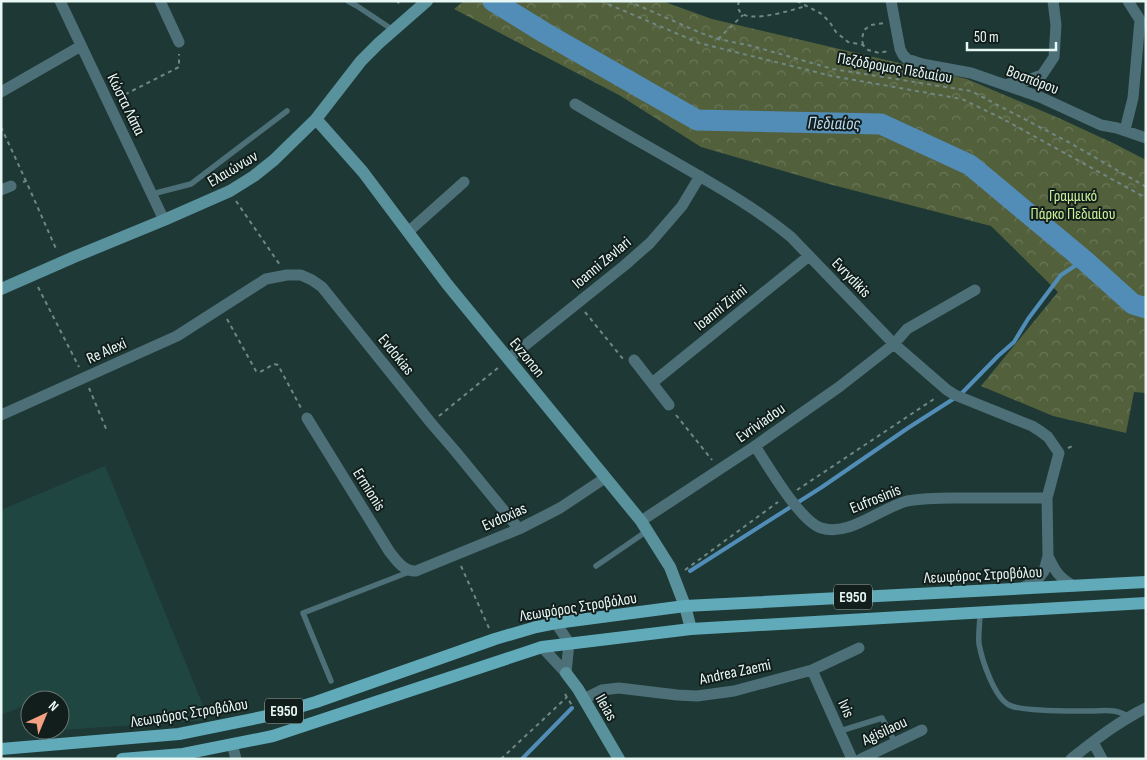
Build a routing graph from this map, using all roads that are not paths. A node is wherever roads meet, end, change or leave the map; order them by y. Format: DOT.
graph roads {
  1 [pos="60,1"];
  2 [pos="160,1"];
  3 [pos="348,1"];
  4 [pos="891,1"];
  5 [pos="1053,1"];
  6 [pos="1128,1"];
  7 [pos="424,4"];
  8 [pos="394,30"];
  9 [pos="179,42"];
  10 [pos="81,46"];
  11 [pos="1005,85"];
  12 [pos="1,92"];
  13 [pos="575,104"];
  14 [pos="287,111"];
  15 [pos="316,119"];
  16 [pos="1125,130"];
  17 [pos="1146,138"];
  18 [pos="700,176"];
  19 [pos="464,182"];
  20 [pos="152,194"];
  21 [pos="164,220"];
  22 [pos="408,232"];
  23 [pos="809,256"];
  24 [pos="1,289"];
  25 [pos="975,290"];
  26 [pos="221,308"];
  27 [pos="894,344"];
  28 [pos="508,359"];
  29 [pos="634,360"];
  30 [pos="652,383"];
  31 [pos="669,405"];
  32 [pos="1,414"];
  33 [pos="307,418"];
  34 [pos="755,446"];
  35 [pos="605,478"];
  36 [pos="1047,498"];
  37 [pos="644,526"];
  38 [pos="519,529"];
  39 [pos="1048,556"];
  40 [pos="596,566"];
  41 [pos="411,572"];
  42 [pos="1146,582"];
  43 [pos="1074,586"];
  44 [pos="1022,588"];
  45 [pos="1146,603"];
  46 [pos="684,606"];
  47 [pos="980,613"];
  48 [pos="556,623"];
  49 [pos="691,629"];
  50 [pos="569,643"];
  51 [pos="542,646"];
  52 [pos="859,648"];
  53 [pos="812,670"];
  54 [pos="566,673"];
  55 [pos="331,681"];
  56 [pos="584,699"];
  57 [pos="1146,708"];
  58 [pos="1130,717"];
  59 [pos="922,730"];
  60 [pos="840,731"];
  61 [pos="895,742"];
  62 [pos="1093,742"];
  63 [pos="232,744"];
  64 [pos="1,749"];
  65 [pos="122,759"];
  66 [pos="236,759"];
  67 [pos="619,759"];
  68 [pos="852,759"];
  69 [pos="861,759"];
  70 [pos="1071,759"];
  71 [pos="1102,759"];
  1 -- 10 [label="street, Κώστα Λάπα"];
  2 -- 9 [label="street"];
  3 -- 8 [label="lane"];
  4 -- 11 [label="street, Βοσπόρου"];
  5 -- 11 [label="street"];
  6 -- 16 [label="street"];
  7 -- 8 [label="street, Ελαιώνων"];
  8 -- 15 [label="street, Ελαιώνων"];
  10 -- 12 [label="street"];
  10 -- 20 [label="street, Κώστα Λάπα"];
  11 -- 16 [label="street, Βοσπόρου"];
  13 -- 18 [label="street, Evrydikis"];
  14 -- 20 [label="lane"];
  15 -- 21 [label="street, Ελαιώνων"];
  15 -- 22 [label="street, Evzonon"];
  16 -- 17 [label="street, Βοσπόρου"];
  18 -- 23 [label="street, Evrydikis"];
  18 -- 28 [label="street, Ioanni Zevlari"];
  19 -- 22 [label="street"];
  20 -- 21 [label="street, Κώστα Λάπα"];
  21 -- 24 [label="street, Ελαιώνων"];
  22 -- 28 [label="street, Evzonon"];
  23 -- 27 [label="street, Evrydikis"];
  23 -- 30 [label="street, Ioanni Zirini"];
  25 -- 27 [label="street, Evriviadou"];
  26 -- 32 [label="street, Re Alexi"];
  26 -- 38 [label="street, Evdokias"];
  27 -- 34 [label="street, Evriviadou"];
  27 -- 36 [label="street, Evrydikis"];
  28 -- 35 [label="street, Evzonon"];
  29 -- 30 [label="street"];
  30 -- 31 [label="street"];
  33 -- 41 [label="street, Ermionis"];
  34 -- 36 [label="street, Eufrosinis"];
  34 -- 37 [label="street, Evriviadou"];
  35 -- 37 [label="street, Evzonon"];
  35 -- 38 [label="street, Evdoxias"];
  36 -- 39 [label="street, Evrydikis"];
  37 -- 40 [label="lane"];
  37 -- 46 [label="street, Evzonon"];
  38 -- 41 [label="street, Evdoxias"];
  39 -- 43 [label="street"];
  39 -- 44 [label="street"];
  41 -- 55 [label="lane"];
  42 -- 43 [label="main road, Λεωφόρος Στροβόλου / E950"];
  43 -- 44 [label="main road, Λεωφόρος Στροβόλου / E950"];
  44 -- 46 [label="main road, Λεωφόρος Στροβόλου / E950"];
  45 -- 47 [label="main road, E950"];
  46 -- 48 [label="main road, Λεωφόρος Στροβόλου / E950"];
  46 -- 49 [label="street, Evzonon"];
  47 -- 49 [label="main road, E950"];
  47 -- 58 [label="lane"];
  48 -- 50 [label="street"];
  48 -- 64 [label="main road, Λεωφόρος Στροβόλου / E950"];
  49 -- 50 [label="main road, E950"];
  50 -- 51 [label="main road, E950"];
  50 -- 54 [label="street"];
  51 -- 54 [label="street, Ileias"];
  51 -- 63 [label="main road, E950"];
  52 -- 53 [label="street, Andrea Zaemi"];
  53 -- 56 [label="street, Andrea Zaemi"];
  53 -- 60 [label="street, Ivis"];
  54 -- 56 [label="street, Ileias"];
  56 -- 67 [label="street, Ileias"];
  57 -- 58 [label="street"];
  58 -- 62 [label="street"];
  59 -- 61 [label="street, Agisilaou"];
  60 -- 61 [label="lane"];
  60 -- 68 [label="street, Ivis"];
  61 -- 69 [label="street, Agisilaou"];
  62 -- 70 [label="street"];
  62 -- 71 [label="street"];
  63 -- 65 [label="main road, E950"];
  63 -- 66 [label="street"];
}
